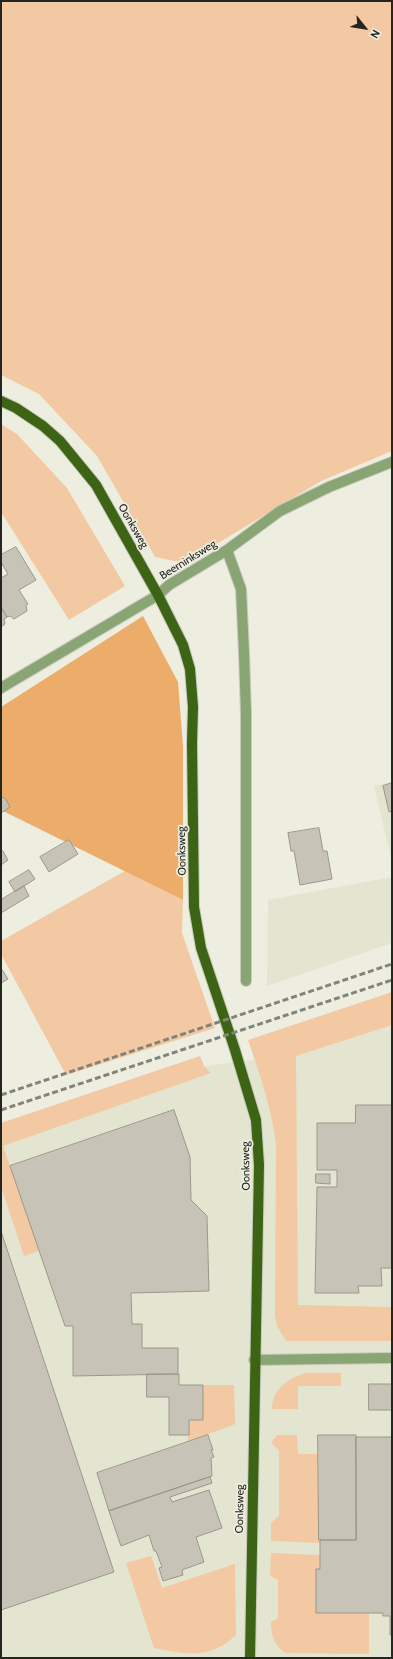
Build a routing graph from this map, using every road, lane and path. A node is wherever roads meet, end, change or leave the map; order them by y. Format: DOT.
graph roads {
  1 [pos="1,400"];
  2 [pos="392,462"];
  3 [pos="226,550"];
  4 [pos="158,595"];
  5 [pos="1,688"];
  6 [pos="246,981"];
  7 [pos="392,1358"];
  8 [pos="254,1360"];
  9 [pos="250,1658"];
  1 -- 4 [label="main road, Oonksweg"];
  2 -- 3 [label="street, Beerninksweg"];
  3 -- 4 [label="street, Beerninksweg"];
  3 -- 6 [label="street"];
  4 -- 5 [label="street, Beerninksweg"];
  4 -- 8 [label="main road, Oonksweg"];
  7 -- 8 [label="street"];
  8 -- 9 [label="main road, Oonksweg"];
}
